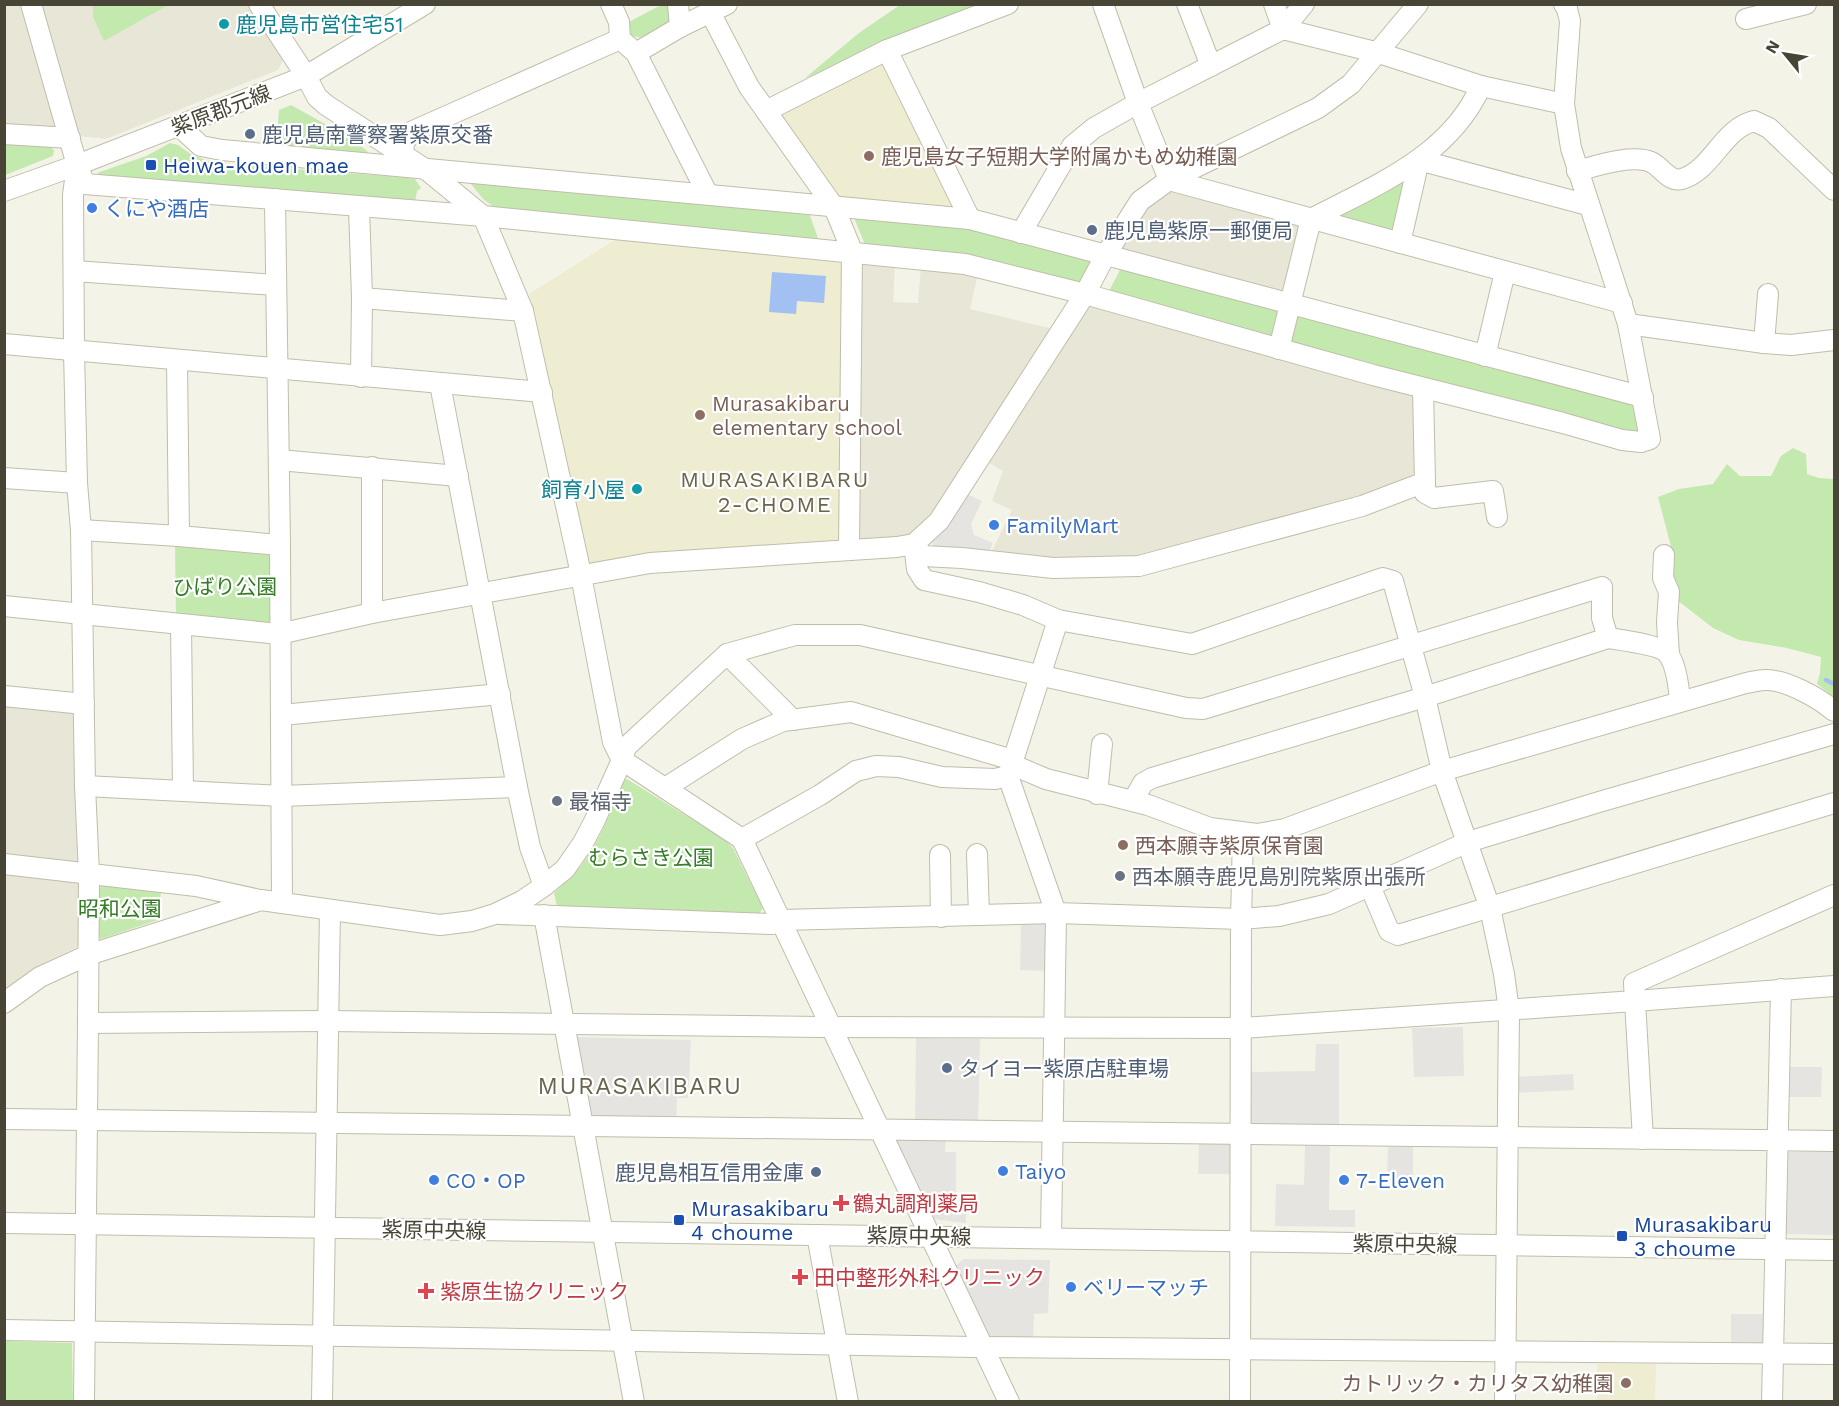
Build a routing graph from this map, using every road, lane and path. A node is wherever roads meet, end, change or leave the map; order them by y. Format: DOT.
graph roads {
  1 [pos="31,4"];
  2 [pos="259,4"];
  3 [pos="424,4"];
  4 [pos="611,4"];
  5 [pos="678,4"];
  6 [pos="1008,4"];
  7 [pos="1103,4"];
  8 [pos="1187,4"];
  9 [pos="1274,4"];
  10 [pos="1304,4"];
  11 [pos="1418,4"];
  12 [pos="1564,4"];
  13 [pos="1806,4"];
  14 [pos="719,9"];
  15 [pos="1746,19"];
  16 [pos="680,27"];
  17 [pos="1283,29"];
  18 [pos="620,39"];
  19 [pos="887,50"];
  20 [pos="636,53"];
  21 [pos="1379,53"];
  22 [pos="1211,66"];
  23 [pos="306,76"];
  24 [pos="1481,86"];
  25 [pos="1138,103"];
  26 [pos="1564,104"];
  27 [pos="766,111"];
  28 [pos="179,126"];
  29 [pos="4,134"];
  30 [pos="70,138"];
  31 [pos="404,154"];
  32 [pos="1419,160"];
  33 [pos="77,165"];
  34 [pos="428,171"];
  35 [pos="1577,171"];
  36 [pos="1169,180"];
  37 [pos="1834,189"];
  38 [pos="4,191"];
  39 [pos="707,193"];
  40 [pos="275,199"];
  41 [pos="1588,205"];
  42 [pos="359,207"];
  43 [pos="834,207"];
  44 [pos="483,216"];
  45 [pos="970,219"];
  46 [pos="1311,219"];
  47 [pos="1021,233"];
  48 [pos="1400,243"];
  49 [pos="852,251"];
  50 [pos="1105,256"];
  51 [pos="74,271"];
  52 [pos="1505,272"];
  53 [pos="276,285"];
  54 [pos="1085,294"];
  55 [pos="1768,294"];
  56 [pos="362,298"];
  57 [pos="1622,303"];
  58 [pos="1289,304"];
  59 [pos="523,311"];
  60 [pos="1628,324"];
  61 [pos="1834,340"];
  62 [pos="1764,343"];
  63 [pos="4,344"];
  64 [pos="1279,349"];
  65 [pos="74,351"];
  66 [pos="1485,356"];
  67 [pos="177,360"];
  68 [pos="276,369"];
  69 [pos="361,377"];
  70 [pos="440,384"];
  71 [pos="1423,388"];
  72 [pos="542,392"];
  73 [pos="1643,398"];
  74 [pos="279,460"];
  75 [pos="372,467"];
  76 [pos="458,476"];
  77 [pos="4,478"];
  78 [pos="1425,482"];
  79 [pos="77,483"];
  80 [pos="1497,517"];
  81 [pos="81,530"];
  82 [pos="179,536"];
  83 [pos="914,544"];
  84 [pos="280,545"];
  85 [pos="849,550"];
  86 [pos="1664,555"];
  87 [pos="581,574"];
  88 [pos="480,594"];
  89 [pos="4,606"];
  90 [pos="372,613"];
  91 [pos="81,614"];
  92 [pos="1058,620"];
  93 [pos="181,624"];
  94 [pos="279,634"];
  95 [pos="1608,638"];
  96 [pos="1412,646"];
  97 [pos="727,654"];
  98 [pos="1669,655"];
  99 [pos="1041,675"];
  100 [pos="500,694"];
  101 [pos="4,696"];
  102 [pos="1425,697"];
  103 [pos="1680,701"];
  104 [pos="84,704"];
  105 [pos="1834,711"];
  106 [pos="282,715"];
  107 [pos="793,720"];
  108 [pos="1834,734"];
  109 [pos="1102,744"];
  110 [pos="622,760"];
  111 [pos="1011,770"];
  112 [pos="1442,771"];
  113 [pos="85,786"];
  114 [pos="517,787"];
  115 [pos="665,788"];
  116 [pos="183,790"];
  117 [pos="1097,794"];
  118 [pos="282,796"];
  119 [pos="1133,801"];
  120 [pos="1834,803"];
  121 [pos="1243,834"];
  122 [pos="741,839"];
  123 [pos="1468,842"];
  124 [pos="977,854"];
  125 [pos="940,855"];
  126 [pos="4,864"];
  127 [pos="89,874"];
  128 [pos="544,886"];
  129 [pos="1370,886"];
  130 [pos="1834,896"];
  131 [pos="261,900"];
  132 [pos="282,903"];
  133 [pos="1490,908"];
  134 [pos="330,910"];
  135 [pos="1056,913"];
  136 [pos="495,914"];
  137 [pos="544,915"];
  138 [pos="979,915"];
  139 [pos="941,917"];
  140 [pos="1241,919"];
  141 [pos="781,920"];
  142 [pos="88,955"];
  143 [pos="1834,986"];
  144 [pos="1781,989"];
  145 [pos="1635,1001"];
  146 [pos="4,1003"];
  147 [pos="1509,1011"];
  148 [pos="328,1021"];
  149 [pos="88,1023"];
  150 [pos="564,1023"];
  151 [pos="832,1027"];
  152 [pos="1242,1028"];
  153 [pos="1053,1029"];
  154 [pos="4,1119"];
  155 [pos="87,1119"];
  156 [pos="326,1123"];
  157 [pos="583,1126"];
  158 [pos="881,1131"];
  159 [pos="1054,1132"];
  160 [pos="1241,1134"];
  161 [pos="1508,1139"];
  162 [pos="1643,1139"];
  163 [pos="1777,1141"];
  164 [pos="1834,1142"];
  165 [pos="4,1223"];
  166 [pos="85,1224"];
  167 [pos="324,1228"];
  168 [pos="602,1232"];
  169 [pos="817,1235"];
  170 [pos="931,1236"];
  171 [pos="1051,1238"];
  172 [pos="1241,1241"];
  173 [pos="1507,1245"];
  174 [pos="1774,1249"];
  175 [pos="1834,1250"];
  176 [pos="4,1330"];
  177 [pos="85,1331"];
  178 [pos="323,1336"];
  179 [pos="623,1341"];
  180 [pos="838,1345"];
  181 [pos="983,1346"];
  182 [pos="1240,1350"];
  183 [pos="1505,1351"];
  184 [pos="1773,1353"];
  185 [pos="1834,1354"];
  186 [pos="84,1401"];
  187 [pos="322,1401"];
  188 [pos="634,1401"];
  189 [pos="848,1401"];
  190 [pos="1009,1401"];
  191 [pos="1240,1401"];
  192 [pos="1505,1401"];
  193 [pos="1772,1401"];
  1 -- 30 [label="street"];
  2 -- 23 [label="street"];
  3 -- 23 [label="street, 紫原郡元線"];
  4 -- 18 [label="street"];
  5 -- 16 [label="street"];
  6 -- 19 [label="street"];
  7 -- 25 [label="street"];
  8 -- 22 [label="street"];
  9 -- 17 [label="street"];
  10 -- 17 [label="street"];
  11 -- 21 [label="street"];
  12 -- 26 [label="street"];
  13 -- 15 [label="street"];
  14 -- 16 [label="street"];
  14 -- 27 [label="street"];
  16 -- 20 [label="street"];
  17 -- 21 [label="street"];
  17 -- 22 [label="street"];
  18 -- 20 [label="street"];
  18 -- 31 [label="street"];
  19 -- 27 [label="street"];
  19 -- 45 [label="street"];
  20 -- 39 [label="street"];
  21 -- 24 [label="street"];
  21 -- 36 [label="street"];
  22 -- 25 [label="street"];
  23 -- 28 [label="street, 紫原郡元線"];
  23 -- 31 [label="street"];
  24 -- 26 [label="street"];
  24 -- 32 [label="street"];
  25 -- 36 [label="street"];
  25 -- 47 [label="street"];
  26 -- 35 [label="street"];
  27 -- 43 [label="street"];
  28 -- 33 [label="street, 紫原郡元線"];
  28 -- 34 [label="street"];
  29 -- 30 [label="street"];
  30 -- 33 [label="street"];
  31 -- 34 [label="street"];
  32 -- 41 [label="street"];
  32 -- 46 [label="street"];
  32 -- 48 [label="street"];
  33 -- 38 [label="street, 紫原郡元線"];
  33 -- 40 [label="street"];
  33 -- 51 [label="street"];
  34 -- 39 [label="street"];
  34 -- 44 [label="street"];
  35 -- 37 [label="street"];
  35 -- 41 [label="street"];
  36 -- 46 [label="street"];
  36 -- 50 [label="street"];
  39 -- 43 [label="street"];
  40 -- 42 [label="street"];
  40 -- 53 [label="street"];
  41 -- 57 [label="street"];
  42 -- 44 [label="street"];
  42 -- 56 [label="street"];
  43 -- 45 [label="street"];
  43 -- 49 [label="street"];
  44 -- 49 [label="street"];
  44 -- 59 [label="street"];
  45 -- 47 [label="street"];
  46 -- 48 [label="street"];
  46 -- 58 [label="street"];
  47 -- 50 [label="street"];
  48 -- 52 [label="street"];
  49 -- 54 [label="street"];
  49 -- 85 [label="street"];
  50 -- 54 [label="street"];
  50 -- 58 [label="street"];
  51 -- 53 [label="street"];
  51 -- 65 [label="street"];
  52 -- 57 [label="street"];
  52 -- 66 [label="street"];
  53 -- 68 [label="street"];
  54 -- 64 [label="street"];
  54 -- 83 [label="street"];
  55 -- 62 [label="street"];
  56 -- 59 [label="street"];
  56 -- 69 [label="street"];
  57 -- 60 [label="street"];
  58 -- 64 [label="street"];
  58 -- 66 [label="street"];
  59 -- 72 [label="street"];
  60 -- 62 [label="street"];
  60 -- 73 [label="street"];
  61 -- 62 [label="street"];
  63 -- 65 [label="street"];
  64 -- 71 [label="street"];
  65 -- 67 [label="street"];
  65 -- 79 [label="street"];
  66 -- 73 [label="street"];
  67 -- 68 [label="street"];
  67 -- 82 [label="street"];
  68 -- 69 [label="street"];
  68 -- 74 [label="street"];
  69 -- 70 [label="street"];
  70 -- 72 [label="street"];
  70 -- 76 [label="street"];
  71 -- 73 [label="street"];
  71 -- 78 [label="street"];
  72 -- 87 [label="street"];
  74 -- 75 [label="street"];
  74 -- 84 [label="street"];
  75 -- 76 [label="street"];
  75 -- 90 [label="street"];
  76 -- 88 [label="street"];
  77 -- 79 [label="street"];
  78 -- 80 [label="street"];
  78 -- 83 [label="street"];
  79 -- 81 [label="street"];
  81 -- 82 [label="street"];
  81 -- 91 [label="street"];
  82 -- 84 [label="street"];
  83 -- 85 [label="street"];
  83 -- 92 [label="street"];
  84 -- 94 [label="street"];
  85 -- 87 [label="street"];
  86 -- 98 [label="street"];
  87 -- 88 [label="street"];
  87 -- 110 [label="street"];
  88 -- 90 [label="street"];
  88 -- 100 [label="street"];
  89 -- 91 [label="street"];
  90 -- 94 [label="street"];
  91 -- 93 [label="street"];
  91 -- 104 [label="street"];
  92 -- 96 [label="street"];
  92 -- 99 [label="street"];
  93 -- 94 [label="street"];
  93 -- 116 [label="street"];
  94 -- 106 [label="street"];
  95 -- 96 [label="street"];
  95 -- 98 [label="street"];
  95 -- 102 [label="street"];
  96 -- 99 [label="street"];
  96 -- 102 [label="street"];
  97 -- 99 [label="street"];
  97 -- 107 [label="street"];
  97 -- 110 [label="street"];
  98 -- 103 [label="street"];
  99 -- 111 [label="street"];
  100 -- 106 [label="street"];
  100 -- 114 [label="street"];
  101 -- 104 [label="street"];
  102 -- 112 [label="street"];
  102 -- 119 [label="street"];
  103 -- 105 [label="street"];
  103 -- 112 [label="street"];
  104 -- 113 [label="street"];
  106 -- 118 [label="street"];
  107 -- 111 [label="street"];
  107 -- 115 [label="street"];
  108 -- 123 [label="street"];
  109 -- 117 [label="street"];
  110 -- 115 [label="street"];
  110 -- 128 [label="street"];
  111 -- 117 [label="street"];
  111 -- 122 [label="street"];
  111 -- 135 [label="street"];
  112 -- 121 [label="street"];
  112 -- 123 [label="street"];
  113 -- 116 [label="street"];
  113 -- 127 [label="street"];
  114 -- 118 [label="street"];
  114 -- 128 [label="street"];
  115 -- 122 [label="street"];
  116 -- 118 [label="street"];
  117 -- 119 [label="street"];
  118 -- 132 [label="street"];
  119 -- 121 [label="street"];
  120 -- 133 [label="street"];
  121 -- 140 [label="street"];
  122 -- 141 [label="street"];
  123 -- 129 [label="street"];
  123 -- 133 [label="street"];
  124 -- 138 [label="street"];
  125 -- 139 [label="street"];
  126 -- 127 [label="street"];
  127 -- 131 [label="street"];
  127 -- 142 [label="street"];
  128 -- 136 [label="street"];
  129 -- 133 [label="street"];
  129 -- 140 [label="street"];
  130 -- 145 [label="street"];
  131 -- 132 [label="street"];
  131 -- 142 [label="street"];
  132 -- 134 [label="street"];
  133 -- 147 [label="street"];
  134 -- 136 [label="street"];
  134 -- 148 [label="street"];
  135 -- 138 [label="street"];
  135 -- 140 [label="street"];
  135 -- 153 [label="street"];
  136 -- 137 [label="street"];
  137 -- 141 [label="street"];
  137 -- 150 [label="street"];
  138 -- 139 [label="street"];
  139 -- 141 [label="street"];
  140 -- 152 [label="street"];
  141 -- 151 [label="street"];
  142 -- 146 [label="street"];
  142 -- 149 [label="street"];
  143 -- 144 [label="street"];
  144 -- 145 [label="street"];
  144 -- 163 [label="street"];
  145 -- 147 [label="street"];
  145 -- 162 [label="street"];
  147 -- 152 [label="street"];
  147 -- 161 [label="street"];
  148 -- 149 [label="street"];
  148 -- 150 [label="street"];
  148 -- 156 [label="street"];
  149 -- 155 [label="street"];
  150 -- 151 [label="street"];
  150 -- 157 [label="street"];
  151 -- 153 [label="street"];
  151 -- 158 [label="street"];
  152 -- 153 [label="street"];
  152 -- 160 [label="street"];
  153 -- 159 [label="street"];
  154 -- 155 [label="street"];
  155 -- 156 [label="street"];
  155 -- 166 [label="street"];
  156 -- 157 [label="street"];
  156 -- 167 [label="street"];
  157 -- 158 [label="street"];
  157 -- 168 [label="street"];
  158 -- 159 [label="street"];
  158 -- 170 [label="street"];
  159 -- 160 [label="street"];
  159 -- 171 [label="street"];
  160 -- 161 [label="street"];
  160 -- 172 [label="street"];
  161 -- 162 [label="street"];
  161 -- 173 [label="street"];
  162 -- 163 [label="street"];
  163 -- 164 [label="street"];
  163 -- 174 [label="street"];
  165 -- 166 [label="street, 紫原中央線"];
  166 -- 167 [label="street, 紫原中央線"];
  166 -- 177 [label="street"];
  167 -- 168 [label="street, 紫原中央線"];
  167 -- 178 [label="street"];
  168 -- 169 [label="street, 紫原中央線"];
  168 -- 179 [label="street"];
  169 -- 170 [label="street, 紫原中央線"];
  169 -- 180 [label="street"];
  170 -- 171 [label="street, 紫原中央線"];
  170 -- 181 [label="street"];
  171 -- 172 [label="street, 紫原中央線"];
  172 -- 173 [label="street, 紫原中央線"];
  172 -- 182 [label="street"];
  173 -- 174 [label="street, 紫原中央線"];
  173 -- 183 [label="street"];
  174 -- 175 [label="street, 紫原中央線"];
  174 -- 184 [label="street"];
  176 -- 177 [label="street"];
  177 -- 178 [label="street"];
  177 -- 186 [label="street"];
  178 -- 179 [label="street"];
  178 -- 187 [label="street"];
  179 -- 180 [label="street"];
  179 -- 188 [label="street"];
  180 -- 181 [label="street"];
  180 -- 189 [label="street"];
  181 -- 182 [label="street"];
  181 -- 190 [label="street"];
  182 -- 183 [label="street"];
  182 -- 191 [label="street"];
  183 -- 184 [label="street"];
  183 -- 192 [label="street"];
  184 -- 185 [label="street"];
  184 -- 193 [label="street"];
}
